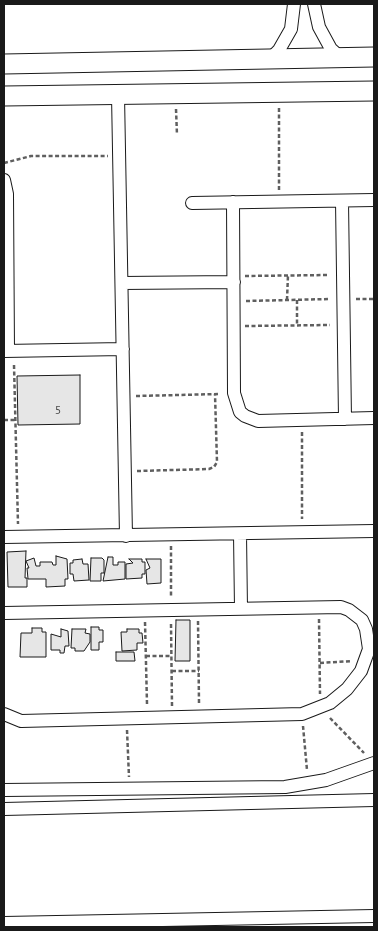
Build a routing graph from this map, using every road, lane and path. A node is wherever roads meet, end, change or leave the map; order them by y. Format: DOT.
graph roads {
  1 [pos="294,4"];
  2 [pos="314,4"];
  3 [pos="340,57"];
  4 [pos="374,57"];
  5 [pos="270,59"];
  6 [pos="164,61"];
  7 [pos="4,64"];
  8 [pos="374,91"];
  9 [pos="279,92"];
  10 [pos="171,94"];
  11 [pos="118,95"];
  12 [pos="4,96"];
  13 [pos="177,135"];
  14 [pos="119,156"];
  15 [pos="4,163"];
  16 [pos="4,180"];
  17 [pos="342,200"];
  18 [pos="374,200"];
  19 [pos="279,201"];
  20 [pos="192,202"];
  21 [pos="233,202"];
  22 [pos="6,275"];
  23 [pos="288,275"];
  24 [pos="343,275"];
  25 [pos="234,279"];
  26 [pos="122,283"];
  27 [pos="344,299"];
  28 [pos="374,299"];
  29 [pos="288,300"];
  30 [pos="297,300"];
  31 [pos="234,301"];
  32 [pos="344,324"];
  33 [pos="297,325"];
  34 [pos="234,326"];
  35 [pos="123,349"];
  36 [pos="8,351"];
  37 [pos="215,394"];
  38 [pos="234,394"];
  39 [pos="124,397"];
  40 [pos="374,418"];
  41 [pos="345,419"];
  42 [pos="4,420"];
  43 [pos="15,420"];
  44 [pos="302,420"];
  45 [pos="125,472"];
  46 [pos="374,531"];
  47 [pos="302,533"];
  48 [pos="240,534"];
  49 [pos="170,535"];
  50 [pos="126,536"];
  51 [pos="4,537"];
  52 [pos="18,537"];
  53 [pos="319,607"];
  54 [pos="241,609"];
  55 [pos="171,610"];
  56 [pos="198,610"];
  57 [pos="145,611"];
  58 [pos="4,613"];
  59 [pos="146,656"];
  60 [pos="172,656"];
  61 [pos="366,660"];
  62 [pos="320,663"];
  63 [pos="172,671"];
  64 [pos="199,671"];
  65 [pos="320,708"];
  66 [pos="4,714"];
  67 [pos="302,714"];
  68 [pos="199,717"];
  69 [pos="148,718"];
  70 [pos="172,718"];
  71 [pos="127,719"];
  72 [pos="371,760"];
  73 [pos="309,784"];
  74 [pos="129,788"];
  75 [pos="9,790"];
  76 [pos="374,800"];
  77 [pos="9,809"];
  78 [pos="374,916"];
  79 [pos="4,923"];
  1 -- 5 [label="street"];
  2 -- 3 [label="street"];
  3 -- 4 [label="street"];
  3 -- 5 [label="street"];
  5 -- 6 [label="street"];
  6 -- 7 [label="street"];
  6 -- 10 [label="street"];
  8 -- 9 [label="street"];
  9 -- 10 [label="street"];
  9 -- 19 [label="path"];
  10 -- 11 [label="street"];
  10 -- 13 [label="path"];
  11 -- 12 [label="street"];
  11 -- 14 [label="street"];
  14 -- 15 [label="path"];
  14 -- 26 [label="street"];
  16 -- 22 [label="street"];
  17 -- 18 [label="street"];
  17 -- 19 [label="street"];
  17 -- 24 [label="street"];
  19 -- 21 [label="street"];
  20 -- 21 [label="street"];
  21 -- 25 [label="street"];
  22 -- 36 [label="street"];
  23 -- 24 [label="path"];
  23 -- 25 [label="path"];
  23 -- 29 [label="path"];
  24 -- 27 [label="street"];
  25 -- 26 [label="street"];
  25 -- 31 [label="street"];
  26 -- 35 [label="street"];
  27 -- 28 [label="path"];
  27 -- 30 [label="path"];
  27 -- 32 [label="street"];
  29 -- 30 [label="path"];
  29 -- 31 [label="path"];
  30 -- 33 [label="path"];
  31 -- 34 [label="street"];
  32 -- 33 [label="path"];
  32 -- 41 [label="street"];
  33 -- 34 [label="path"];
  34 -- 38 [label="street"];
  35 -- 36 [label="street"];
  35 -- 39 [label="street"];
  36 -- 43 [label="path"];
  37 -- 38 [label="path"];
  37 -- 39 [label="path"];
  37 -- 45 [label="path"];
  38 -- 44 [label="street"];
  39 -- 45 [label="street"];
  40 -- 41 [label="street"];
  41 -- 44 [label="street"];
  42 -- 43 [label="path"];
  43 -- 52 [label="path"];
  44 -- 47 [label="path"];
  45 -- 50 [label="street"];
  46 -- 47 [label="street"];
  47 -- 48 [label="street"];
  48 -- 49 [label="street"];
  48 -- 54 [label="street"];
  49 -- 50 [label="street"];
  49 -- 55 [label="path"];
  50 -- 52 [label="street"];
  51 -- 52 [label="street"];
  53 -- 54 [label="street"];
  53 -- 61 [label="street"];
  53 -- 62 [label="path"];
  54 -- 56 [label="street"];
  55 -- 56 [label="street"];
  55 -- 57 [label="street"];
  55 -- 60 [label="path"];
  56 -- 64 [label="path"];
  57 -- 58 [label="street"];
  57 -- 59 [label="path"];
  59 -- 60 [label="path"];
  59 -- 69 [label="path"];
  60 -- 63 [label="path"];
  61 -- 62 [label="path"];
  61 -- 65 [label="street"];
  62 -- 65 [label="path"];
  63 -- 64 [label="path"];
  63 -- 70 [label="path"];
  64 -- 68 [label="path"];
  65 -- 67 [label="street"];
  65 -- 72 [label="path"];
  66 -- 71 [label="street"];
  67 -- 68 [label="street"];
  67 -- 73 [label="path"];
  68 -- 70 [label="street"];
  69 -- 70 [label="street"];
  69 -- 71 [label="street"];
  71 -- 74 [label="path"];
  72 -- 73 [label="street"];
  73 -- 74 [label="street"];
  74 -- 75 [label="street"];
  75 -- 77 [label="street"];
  76 -- 77 [label="street"];
  78 -- 79 [label="street"];
}
